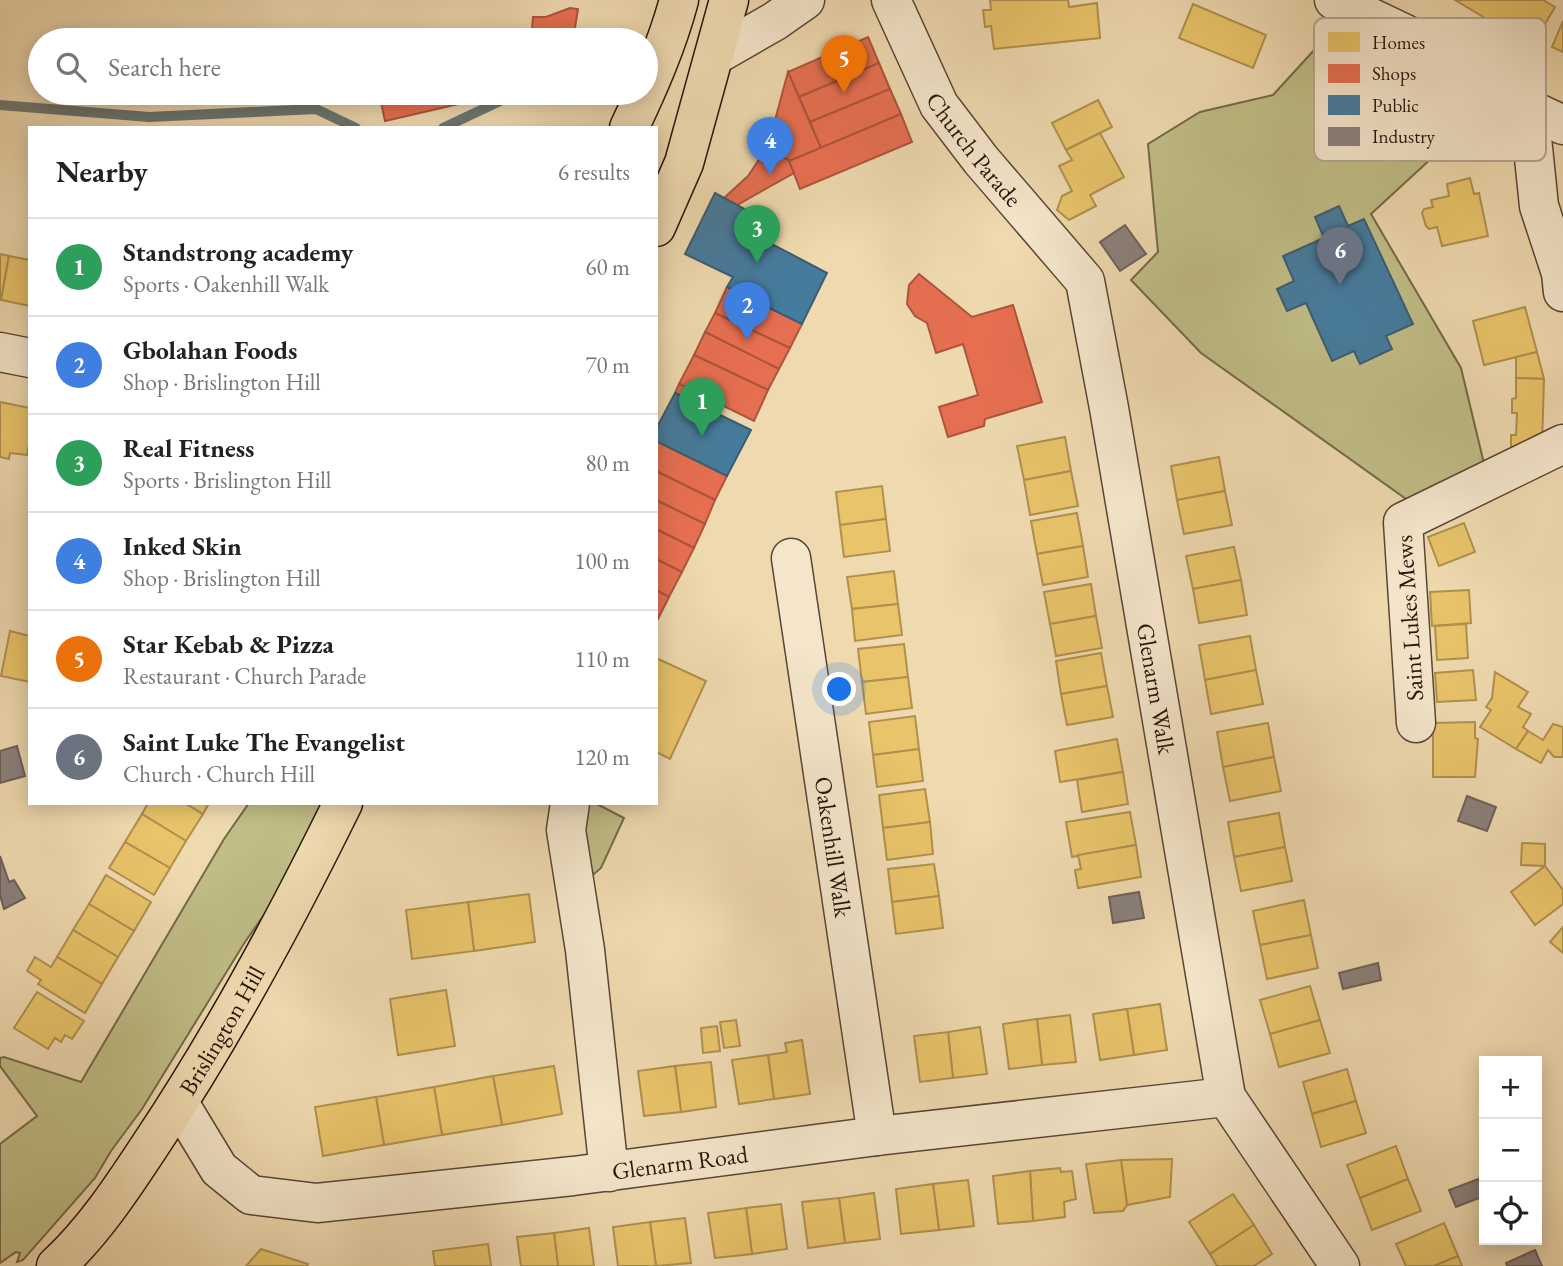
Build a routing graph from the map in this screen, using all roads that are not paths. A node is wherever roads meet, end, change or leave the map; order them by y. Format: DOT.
graph roads {
  1 [pos="679,0"];
  2 [pos="729,0"];
  3 [pos="805,0"];
  4 [pos="891,0"];
  5 [pos="1334,0"];
  6 [pos="1372,18"];
  7 [pos="714,56"];
  8 [pos="658,63"];
  9 [pos="640,105"];
  10 [pos="1546,117"];
  11 [pos="1563,125"];
  12 [pos="630,126"];
  13 [pos="1534,161"];
  14 [pos="658,220"];
  15 [pos="1084,281"];
  16 [pos="1563,292"];
  17 [pos="0,352"];
  18 [pos="28,358"];
  19 [pos="1563,444"];
  20 [pos="791,558"];
  21 [pos="1416,723"];
  22 [pos="342,805"];
  23 [pos="570,805"];
  24 [pos="1226,1097"];
  25 [pos="179,1102"];
  26 [pos="877,1136"];
  27 [pos="609,1172"];
  28 [pos="69,1259"];
  29 [pos="1340,1266"];
  1 -- 8 [label="highway"];
  2 -- 7 [label="highway"];
  3 -- 7 [label="street"];
  4 -- 15 [label="street, Church Parade"];
  5 -- 6 [label="street"];
  7 -- 14 [label="highway"];
  9 -- 12 [label="highway"];
  10 -- 11 [label="street"];
  13 -- 16 [label="street"];
  15 -- 24 [label="street, Glenarm Walk"];
  17 -- 18 [label="street"];
  19 -- 21 [label="street, Saint Lukes Mews"];
  20 -- 26 [label="street, Oakenhill Walk"];
  22 -- 25 [label="highway, Brislington Hill"];
  23 -- 27 [label="street"];
  24 -- 26 [label="street, Glenarm Road"];
  24 -- 29 [label="street"];
  25 -- 27 [label="street, Glenarm Road"];
  25 -- 28 [label="highway, Brislington Hill"];
  26 -- 27 [label="street, Glenarm Road"];
}
